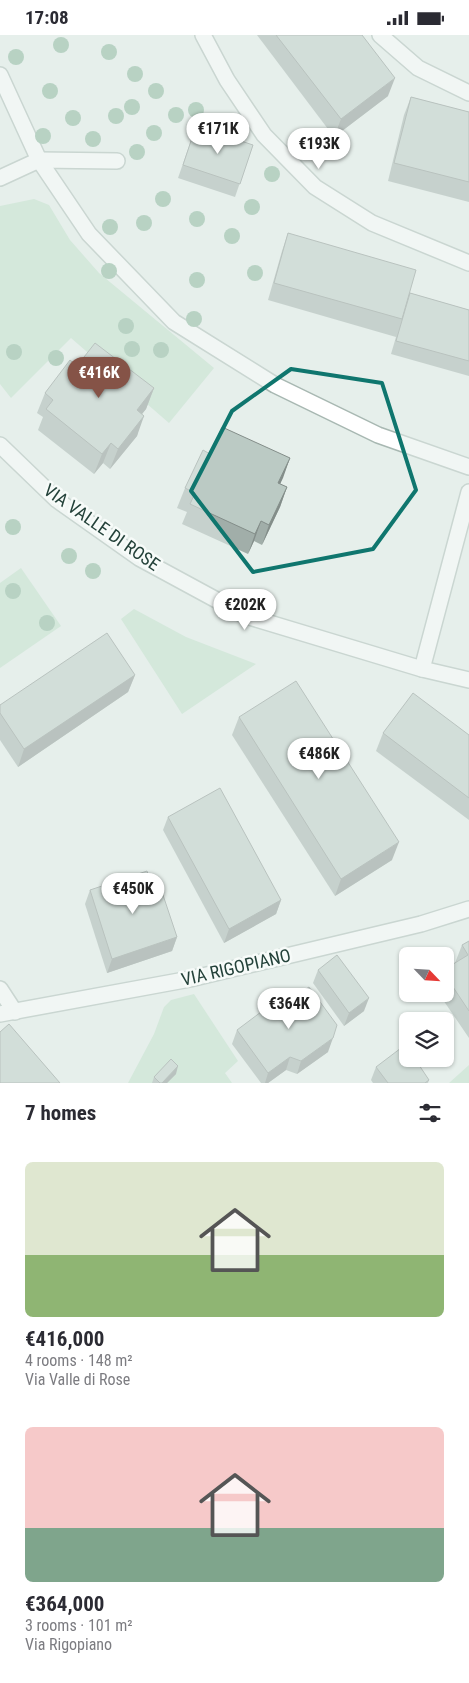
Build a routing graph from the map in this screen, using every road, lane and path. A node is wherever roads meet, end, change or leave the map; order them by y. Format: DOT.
graph roads {
  1 [pos="204,35"];
  2 [pos="380,35"];
  3 [pos="0,75"];
  4 [pos="469,93"];
  5 [pos="39,160"];
  6 [pos="116,161"];
  7 [pos="0,178"];
  8 [pos="469,263"];
  9 [pos="0,445"];
  10 [pos="469,467"];
  11 [pos="469,492"];
  12 [pos="422,669"];
  13 [pos="469,680"];
  14 [pos="469,909"];
  15 [pos="0,989"];
  16 [pos="7,1013"];
  1 -- 8 [label="street"];
  2 -- 4 [label="street"];
  3 -- 5 [label="street"];
  5 -- 6 [label="street"];
  5 -- 7 [label="street"];
  5 -- 10 [label="street"];
  9 -- 12 [label="street, VIA VALLE DI ROSE"];
  11 -- 12 [label="street"];
  12 -- 13 [label="street, VIA VALLE DI ROSE"];
  14 -- 16 [label="street, VIA RIGOPIANO"];
  15 -- 16 [label="street"];
}
